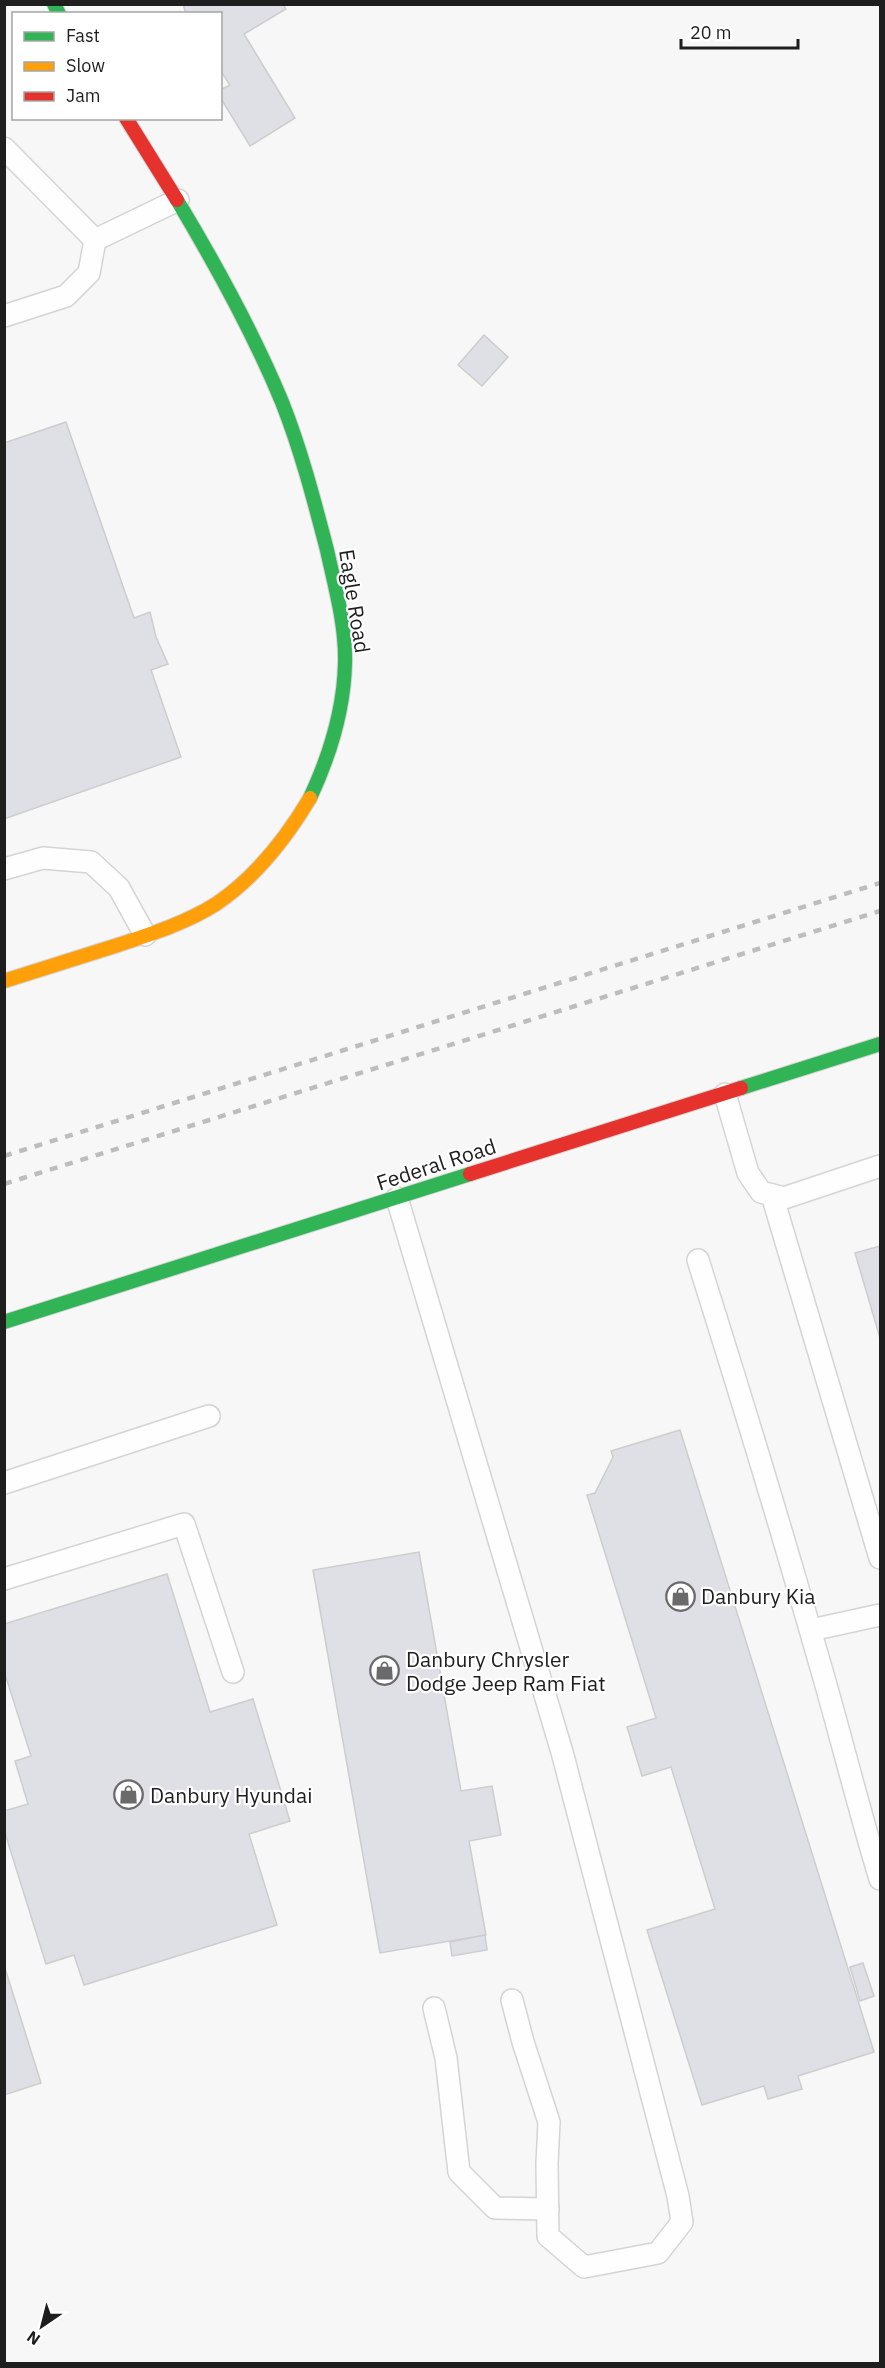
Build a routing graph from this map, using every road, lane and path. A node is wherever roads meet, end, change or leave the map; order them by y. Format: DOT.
graph roads {
  1 [pos="127,120"];
  2 [pos="4,148"];
  3 [pos="178,200"];
  4 [pos="95,240"];
  5 [pos="4,316"];
  6 [pos="4,869"];
  7 [pos="145,935"];
  8 [pos="4,981"];
  9 [pos="880,1044"];
  10 [pos="725,1094"];
  11 [pos="880,1166"];
  12 [pos="772,1195"];
  13 [pos="397,1198"];
  14 [pos="698,1260"];
  15 [pos="4,1322"];
  16 [pos="209,1416"];
  17 [pos="4,1483"];
  18 [pos="880,1558"];
  19 [pos="4,1579"];
  20 [pos="880,1615"];
  21 [pos="811,1630"];
  22 [pos="234,1672"];
  23 [pos="880,1879"];
  24 [pos="512,2000"];
  25 [pos="434,2008"];
  26 [pos="548,2208"];
  1 -- 3 [label="street, Eagle Road"];
  2 -- 4 [label="lane"];
  3 -- 4 [label="lane"];
  3 -- 7 [label="street, Eagle Road"];
  4 -- 5 [label="lane"];
  6 -- 7 [label="lane"];
  7 -- 8 [label="street, Eagle Road"];
  9 -- 10 [label="street, Federal Road"];
  10 -- 12 [label="lane"];
  10 -- 13 [label="street, Federal Road"];
  11 -- 12 [label="lane"];
  12 -- 18 [label="lane"];
  13 -- 15 [label="street, Federal Road"];
  13 -- 26 [label="lane"];
  14 -- 21 [label="lane"];
  16 -- 17 [label="lane"];
  19 -- 22 [label="lane"];
  20 -- 21 [label="lane"];
  21 -- 23 [label="lane"];
  24 -- 26 [label="lane"];
  25 -- 26 [label="lane"];
}
